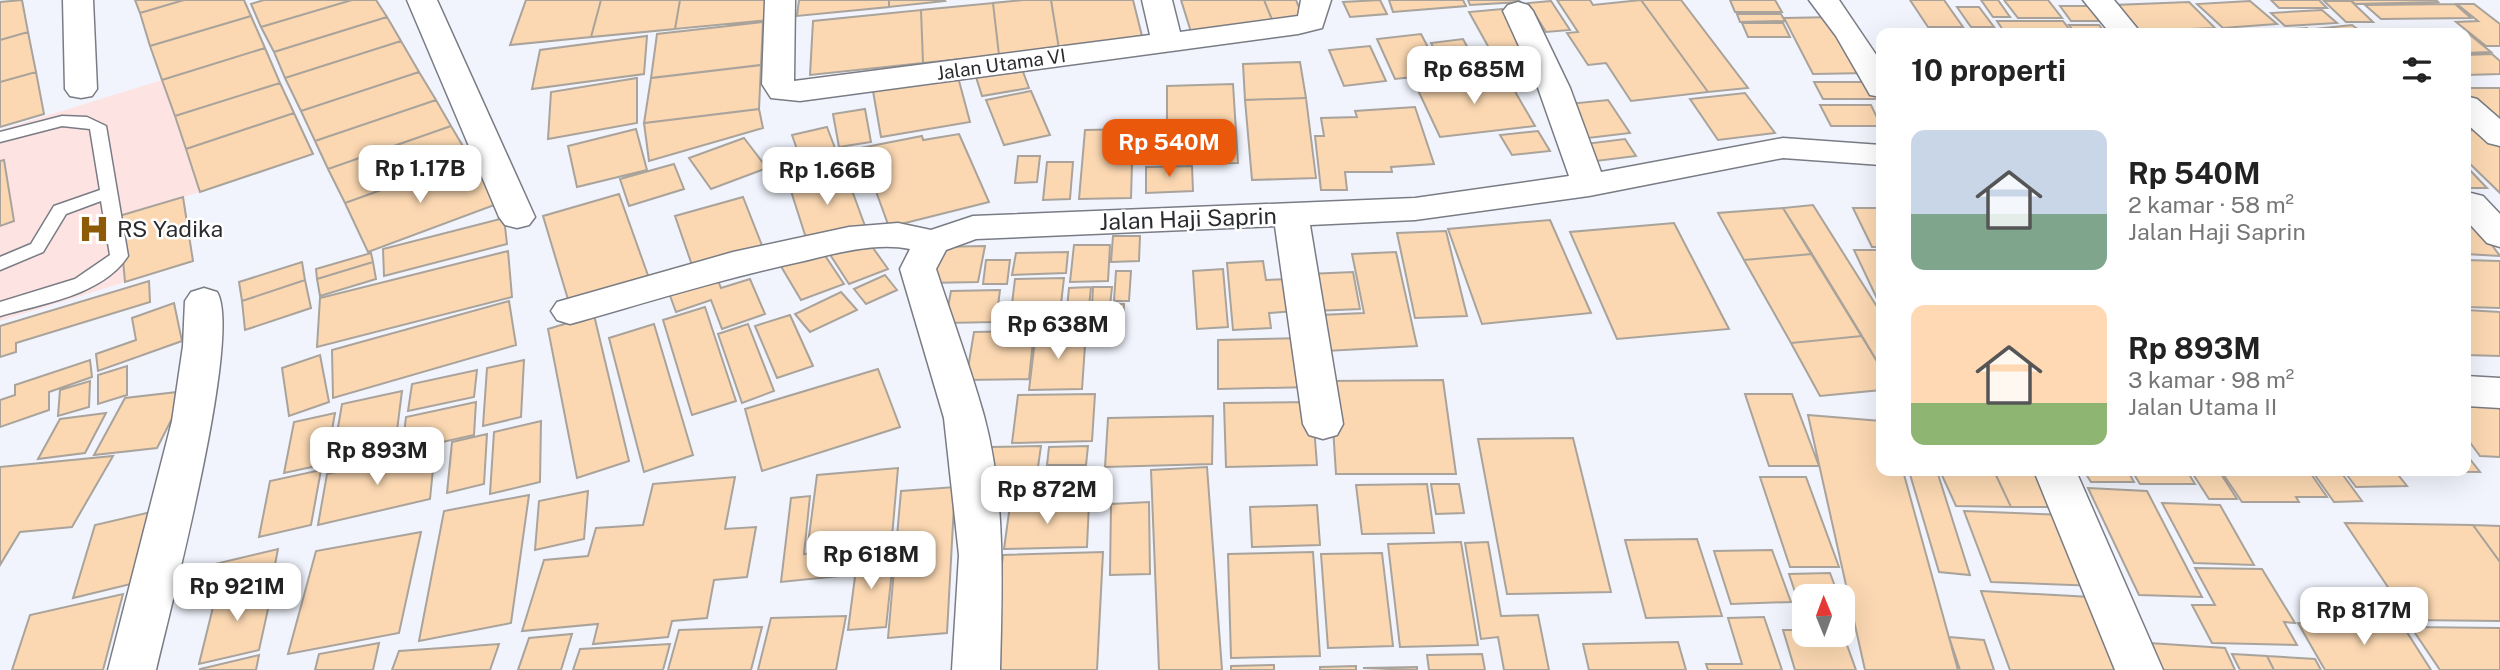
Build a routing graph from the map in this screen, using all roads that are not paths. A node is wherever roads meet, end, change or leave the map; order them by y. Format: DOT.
graph roads {
  1 [pos="78,0"];
  2 [pos="422,0"];
  3 [pos="780,0"];
  4 [pos="1157,0"];
  5 [pos="1824,0"];
  6 [pos="2098,0"];
  7 [pos="1313,11"];
  8 [pos="1518,11"];
  9 [pos="2122,28"];
  10 [pos="1167,42"];
  11 [pos="1876,79"];
  12 [pos="82,89"];
  13 [pos="2471,110"];
  14 [pos="2500,136"];
  15 [pos="0,137"];
  16 [pos="1876,155"];
  17 [pos="1589,185"];
  18 [pos="108,193"];
  19 [pos="2479,204"];
  20 [pos="1291,215"];
  21 [pos="517,217"];
  22 [pos="2500,235"];
  23 [pos="932,242"];
  24 [pos="0,264"];
  25 [pos="204,301"];
  26 [pos="0,309"];
  27 [pos="570,311"];
  28 [pos="2471,391"];
  29 [pos="2500,393"];
  30 [pos="1323,424"];
  31 [pos="2057,476"];
  32 [pos="132,670"];
  33 [pos="976,670"];
  34 [pos="2138,670"];
  1 -- 12 [label="street"];
  2 -- 21 [label="street"];
  3 -- 10 [label="street, Jalan Utama VI"];
  4 -- 10 [label="street"];
  5 -- 11 [label="street"];
  6 -- 9 [label="street"];
  7 -- 10 [label="street, Jalan Utama VI"];
  8 -- 17 [label="street"];
  13 -- 14 [label="street"];
  15 -- 18 [label="lane"];
  16 -- 17 [label="street, Jalan Haji Saprin"];
  17 -- 20 [label="street, Jalan Haji Saprin"];
  18 -- 24 [label="lane"];
  18 -- 26 [label="lane"];
  19 -- 22 [label="street"];
  20 -- 23 [label="street, Jalan Haji Saprin"];
  20 -- 30 [label="street"];
  23 -- 27 [label="street"];
  23 -- 33 [label="street"];
  25 -- 32 [label="street"];
  28 -- 29 [label="street"];
  31 -- 34 [label="street"];
}
